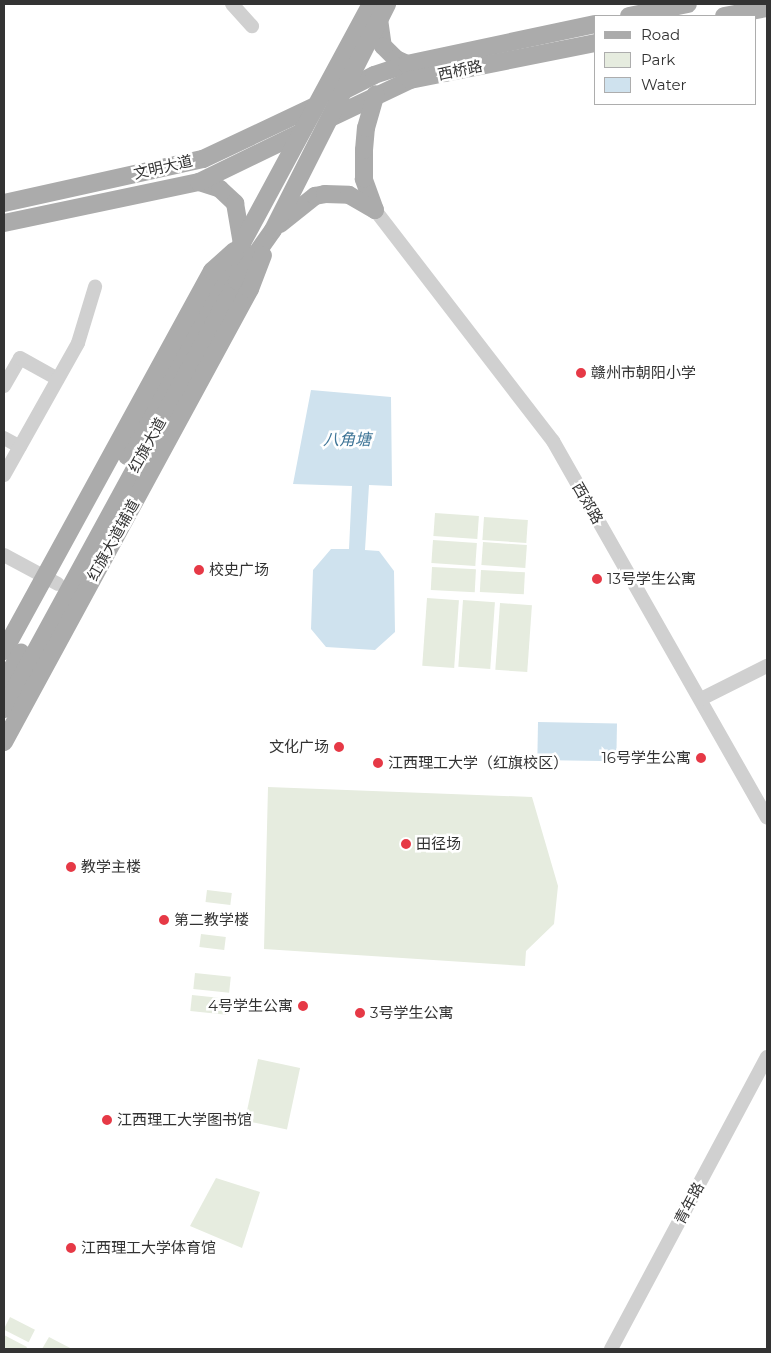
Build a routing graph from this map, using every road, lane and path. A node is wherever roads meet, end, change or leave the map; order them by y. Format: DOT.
graph roads {
  1 [pos="232,4"];
  2 [pos="688,4"];
  3 [pos="767,8"];
  4 [pos="379,9"];
  5 [pos="634,15"];
  6 [pos="729,15"];
  7 [pos="594,24"];
  8 [pos="252,26"];
  9 [pos="594,43"];
  10 [pos="407,64"];
  11 [pos="345,90"];
  12 [pos="376,94"];
  13 [pos="314,107"];
  14 [pos="332,117"];
  15 [pos="299,133"];
  16 [pos="199,182"];
  17 [pos="4,202"];
  18 [pos="375,210"];
  19 [pos="4,223"];
  20 [pos="273,230"];
  21 [pos="242,244"];
  22 [pos="95,287"];
  23 [pos="58,378"];
  24 [pos="4,386"];
  25 [pos="4,438"];
  26 [pos="20,447"];
  27 [pos="4,475"];
  28 [pos="4,554"];
  29 [pos="51,580"];
  30 [pos="4,651"];
  31 [pos="766,671"];
  32 [pos="4,682"];
  33 [pos="701,699"];
  34 [pos="4,709"];
  35 [pos="4,742"];
  36 [pos="767,817"];
  37 [pos="767,1057"];
  38 [pos="611,1349"];
  1 -- 8 [label="street"];
  2 -- 5 [label="main road"];
  3 -- 6 [label="main road"];
  4 -- 10 [label="main road"];
  4 -- 11 [label="main road, 红旗大道"];
  4 -- 13 [label="main road, 红旗大道"];
  7 -- 10 [label="main road, 西桥路"];
  9 -- 12 [label="main road, 西桥路"];
  10 -- 11 [label="main road, 西桥路"];
  11 -- 13 [label="main road, 文明大道"];
  11 -- 14 [label="main road, 红旗大道"];
  12 -- 14 [label="main road, 西桥路"];
  12 -- 18 [label="main road"];
  13 -- 15 [label="main road, 红旗大道"];
  13 -- 17 [label="main road, 文明大道"];
  14 -- 15 [label="main road, 文明大道"];
  14 -- 20 [label="main road, 红旗大道"];
  15 -- 16 [label="main road, 文明大道"];
  15 -- 21 [label="main road, 红旗大道"];
  16 -- 19 [label="main road, 文明大道"];
  16 -- 21 [label="main road"];
  18 -- 20 [label="main road"];
  18 -- 33 [label="street, 西郊路"];
  20 -- 34 [label="main road, 红旗大道"];
  20 -- 35 [label="main road, 红旗大道辅道"];
  21 -- 29 [label="main road, 红旗大道"];
  22 -- 23 [label="street"];
  23 -- 24 [label="street"];
  23 -- 26 [label="street"];
  25 -- 26 [label="street"];
  26 -- 27 [label="street"];
  28 -- 29 [label="street"];
  29 -- 30 [label="main road"];
  29 -- 32 [label="main road, 红旗大道"];
  31 -- 33 [label="street"];
  33 -- 36 [label="street, 西郊路"];
  37 -- 38 [label="street, 青年路"];
}
